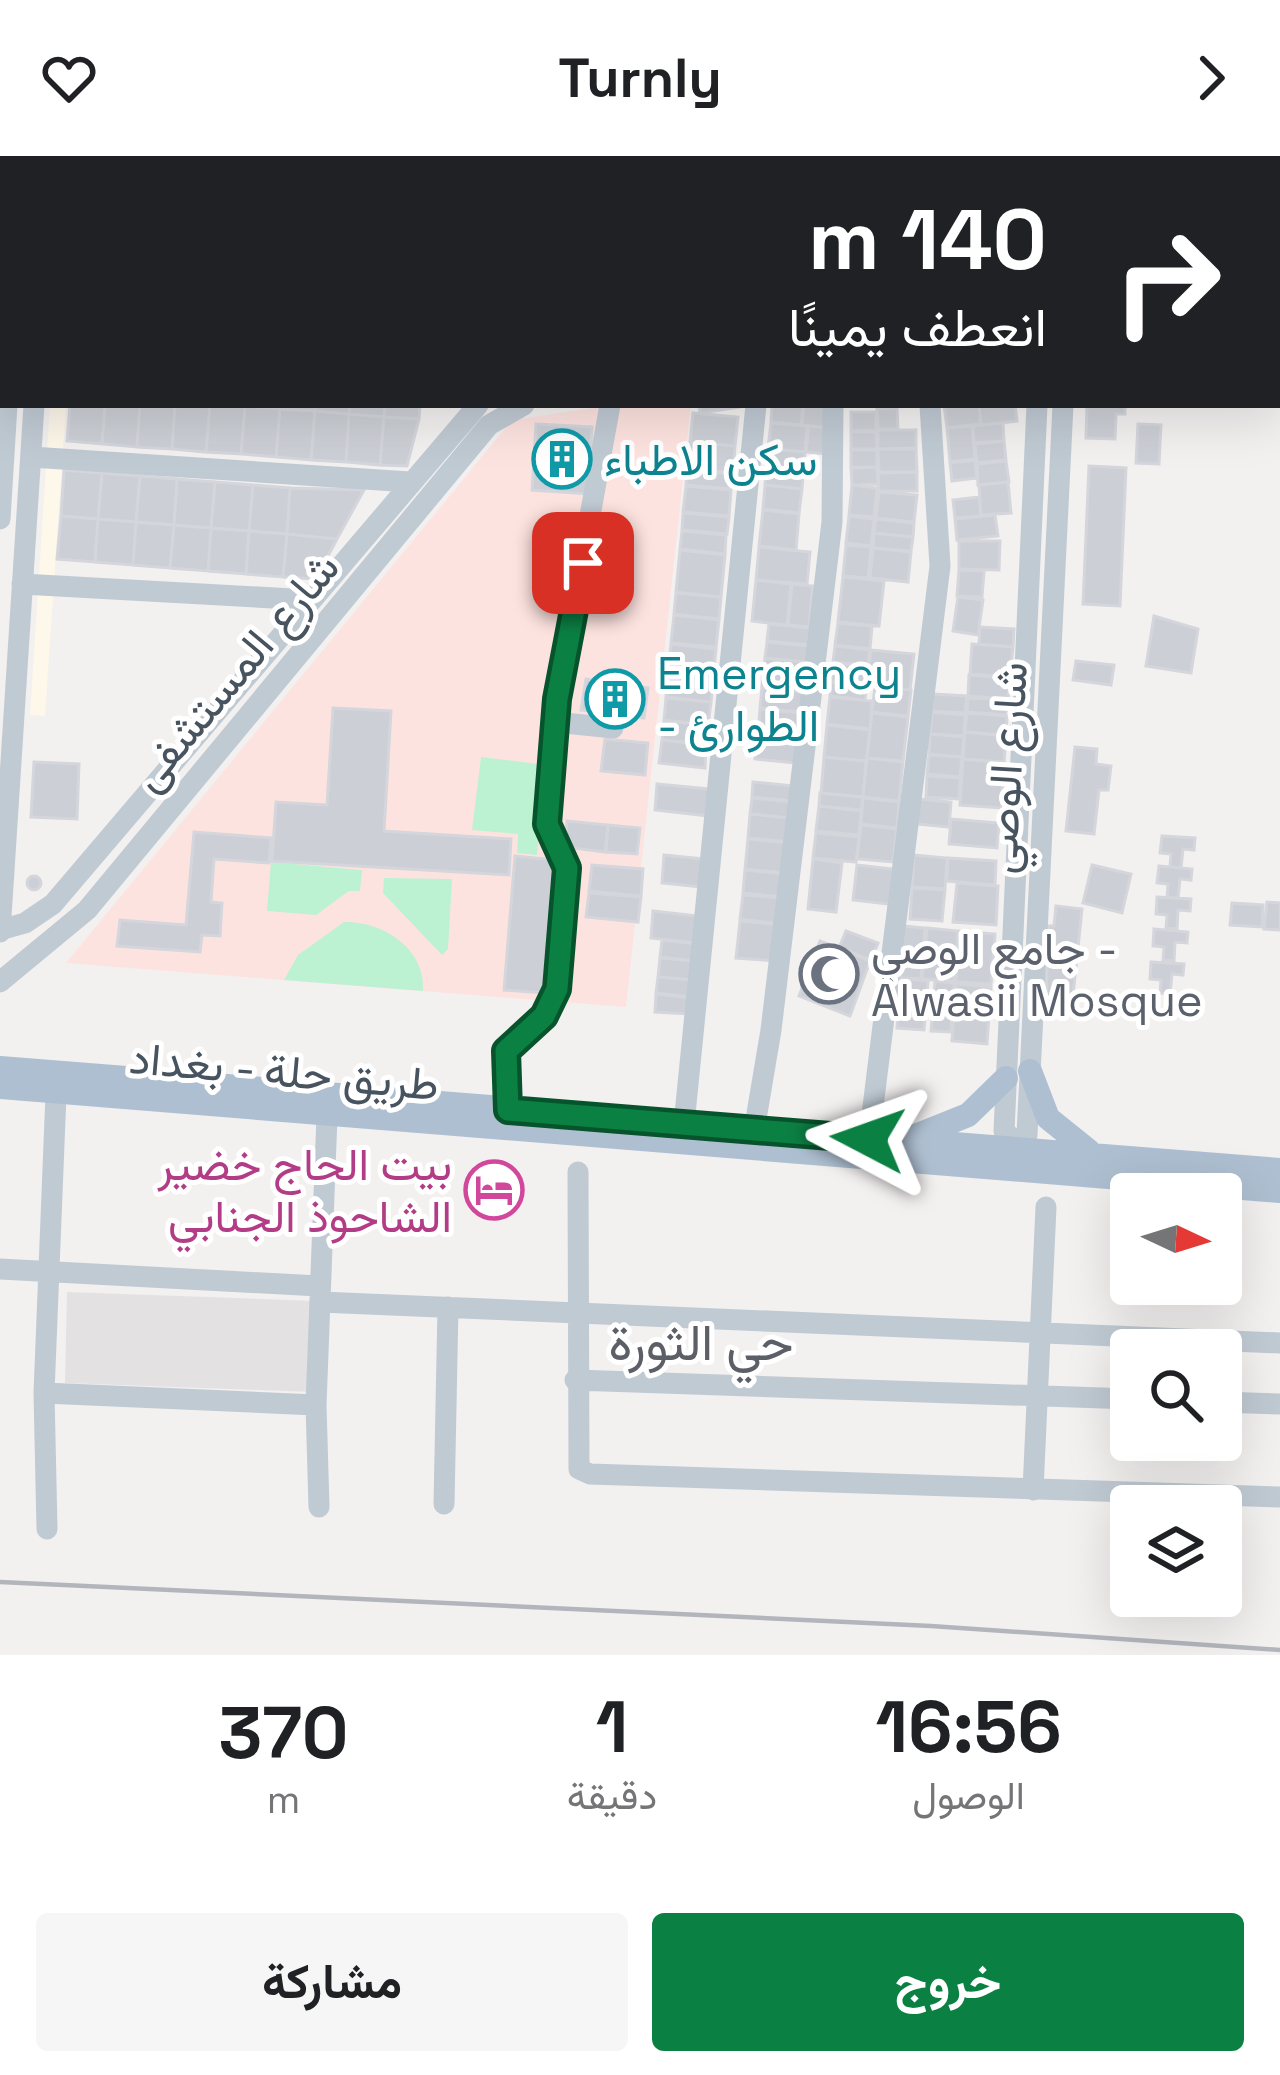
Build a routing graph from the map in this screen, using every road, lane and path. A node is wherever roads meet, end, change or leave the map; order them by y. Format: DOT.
graph roads {
  1 [pos="7,408"];
  2 [pos="34,408"];
  3 [pos="475,408"];
  4 [pos="508,408"];
  5 [pos="609,408"];
  6 [pos="756,408"];
  7 [pos="833,408"];
  8 [pos="929,408"];
  9 [pos="1037,408"];
  10 [pos="1063,408"];
  11 [pos="31,457"];
  12 [pos="410,482"];
  13 [pos="0,519"];
  14 [pos="22,584"];
  15 [pos="310,600"];
  16 [pos="555,722"];
  17 [pos="613,728"];
  18 [pos="53,904"];
  19 [pos="3,925"];
  20 [pos="72,926"];
  21 [pos="0,982"];
  22 [pos="7,1063"];
  23 [pos="1018,1075"];
  24 [pos="0,1087"];
  25 [pos="56,1094"];
  26 [pos="508,1110"];
  27 [pos="327,1116"];
  28 [pos="684,1124"];
  29 [pos="754,1131"];
  30 [pos="868,1139"];
  31 [pos="900,1142"];
  32 [pos="1096,1155"];
  33 [pos="1280,1170"];
  34 [pos="578,1172"];
  35 [pos="1280,1191"];
  36 [pos="1046,1207"];
  37 [pos="0,1269"];
  38 [pos="47,1272"];
  39 [pos="320,1294"];
  40 [pos="448,1307"];
  41 [pos="574,1312"];
  42 [pos="1041,1334"];
  43 [pos="1280,1342"];
  44 [pos="575,1380"];
  45 [pos="44,1393"];
  46 [pos="1037,1396"];
  47 [pos="1110,1398"];
  48 [pos="1242,1403"];
  49 [pos="1280,1404"];
  50 [pos="316,1405"];
  51 [pos="1033,1490"];
  52 [pos="1280,1498"];
  53 [pos="444,1504"];
  54 [pos="319,1508"];
  55 [pos="47,1529"];
  1 -- 13 [label="street"];
  2 -- 11 [label="street"];
  3 -- 12 [label="street, شارع المستشفى"];
  4 -- 20 [label="street, شارع المستشفى"];
  5 -- 16 [label="street"];
  6 -- 28 [label="street"];
  7 -- 29 [label="street"];
  8 -- 30 [label="street"];
  9 -- 23 [label="street, شارع الوصي"];
  10 -- 23 [label="street, شارع الوصي"];
  11 -- 12 [label="street"];
  11 -- 14 [label="street"];
  12 -- 15 [label="street, شارع المستشفى"];
  14 -- 15 [label="street"];
  14 -- 19 [label="street"];
  15 -- 18 [label="street, شارع المستشفى"];
  16 -- 17 [label="street"];
  16 -- 26 [label="street"];
  18 -- 19 [label="street, شارع المستشفى"];
  18 -- 20 [label="street"];
  20 -- 21 [label="street, شارع المستشفى"];
  22 -- 26 [label="main road"];
  23 -- 23 [label="street, شارع الوصي"];
  23 -- 31 [label="main road"];
  23 -- 32 [label="main road"];
  24 -- 25 [label="main road, طريق حلة - بغداد"];
  25 -- 27 [label="main road, طريق حلة - بغداد"];
  25 -- 38 [label="street"];
  26 -- 28 [label="main road"];
  27 -- 35 [label="main road, طريق حلة - بغداد"];
  27 -- 39 [label="street"];
  28 -- 29 [label="main road"];
  29 -- 30 [label="main road"];
  30 -- 31 [label="main road"];
  31 -- 32 [label="main road"];
  32 -- 33 [label="main road"];
  34 -- 41 [label="street"];
  36 -- 42 [label="street"];
  37 -- 38 [label="street"];
  38 -- 39 [label="street"];
  38 -- 45 [label="street"];
  39 -- 40 [label="street"];
  39 -- 50 [label="street"];
  40 -- 41 [label="street"];
  40 -- 53 [label="street"];
  41 -- 42 [label="street"];
  41 -- 44 [label="street"];
  42 -- 43 [label="street"];
  42 -- 46 [label="street"];
  44 -- 46 [label="street"];
  44 -- 51 [label="street"];
  45 -- 50 [label="street"];
  45 -- 55 [label="street"];
  46 -- 47 [label="street"];
  46 -- 51 [label="street"];
  48 -- 49 [label="street"];
  50 -- 54 [label="street"];
  51 -- 52 [label="street"];
}
